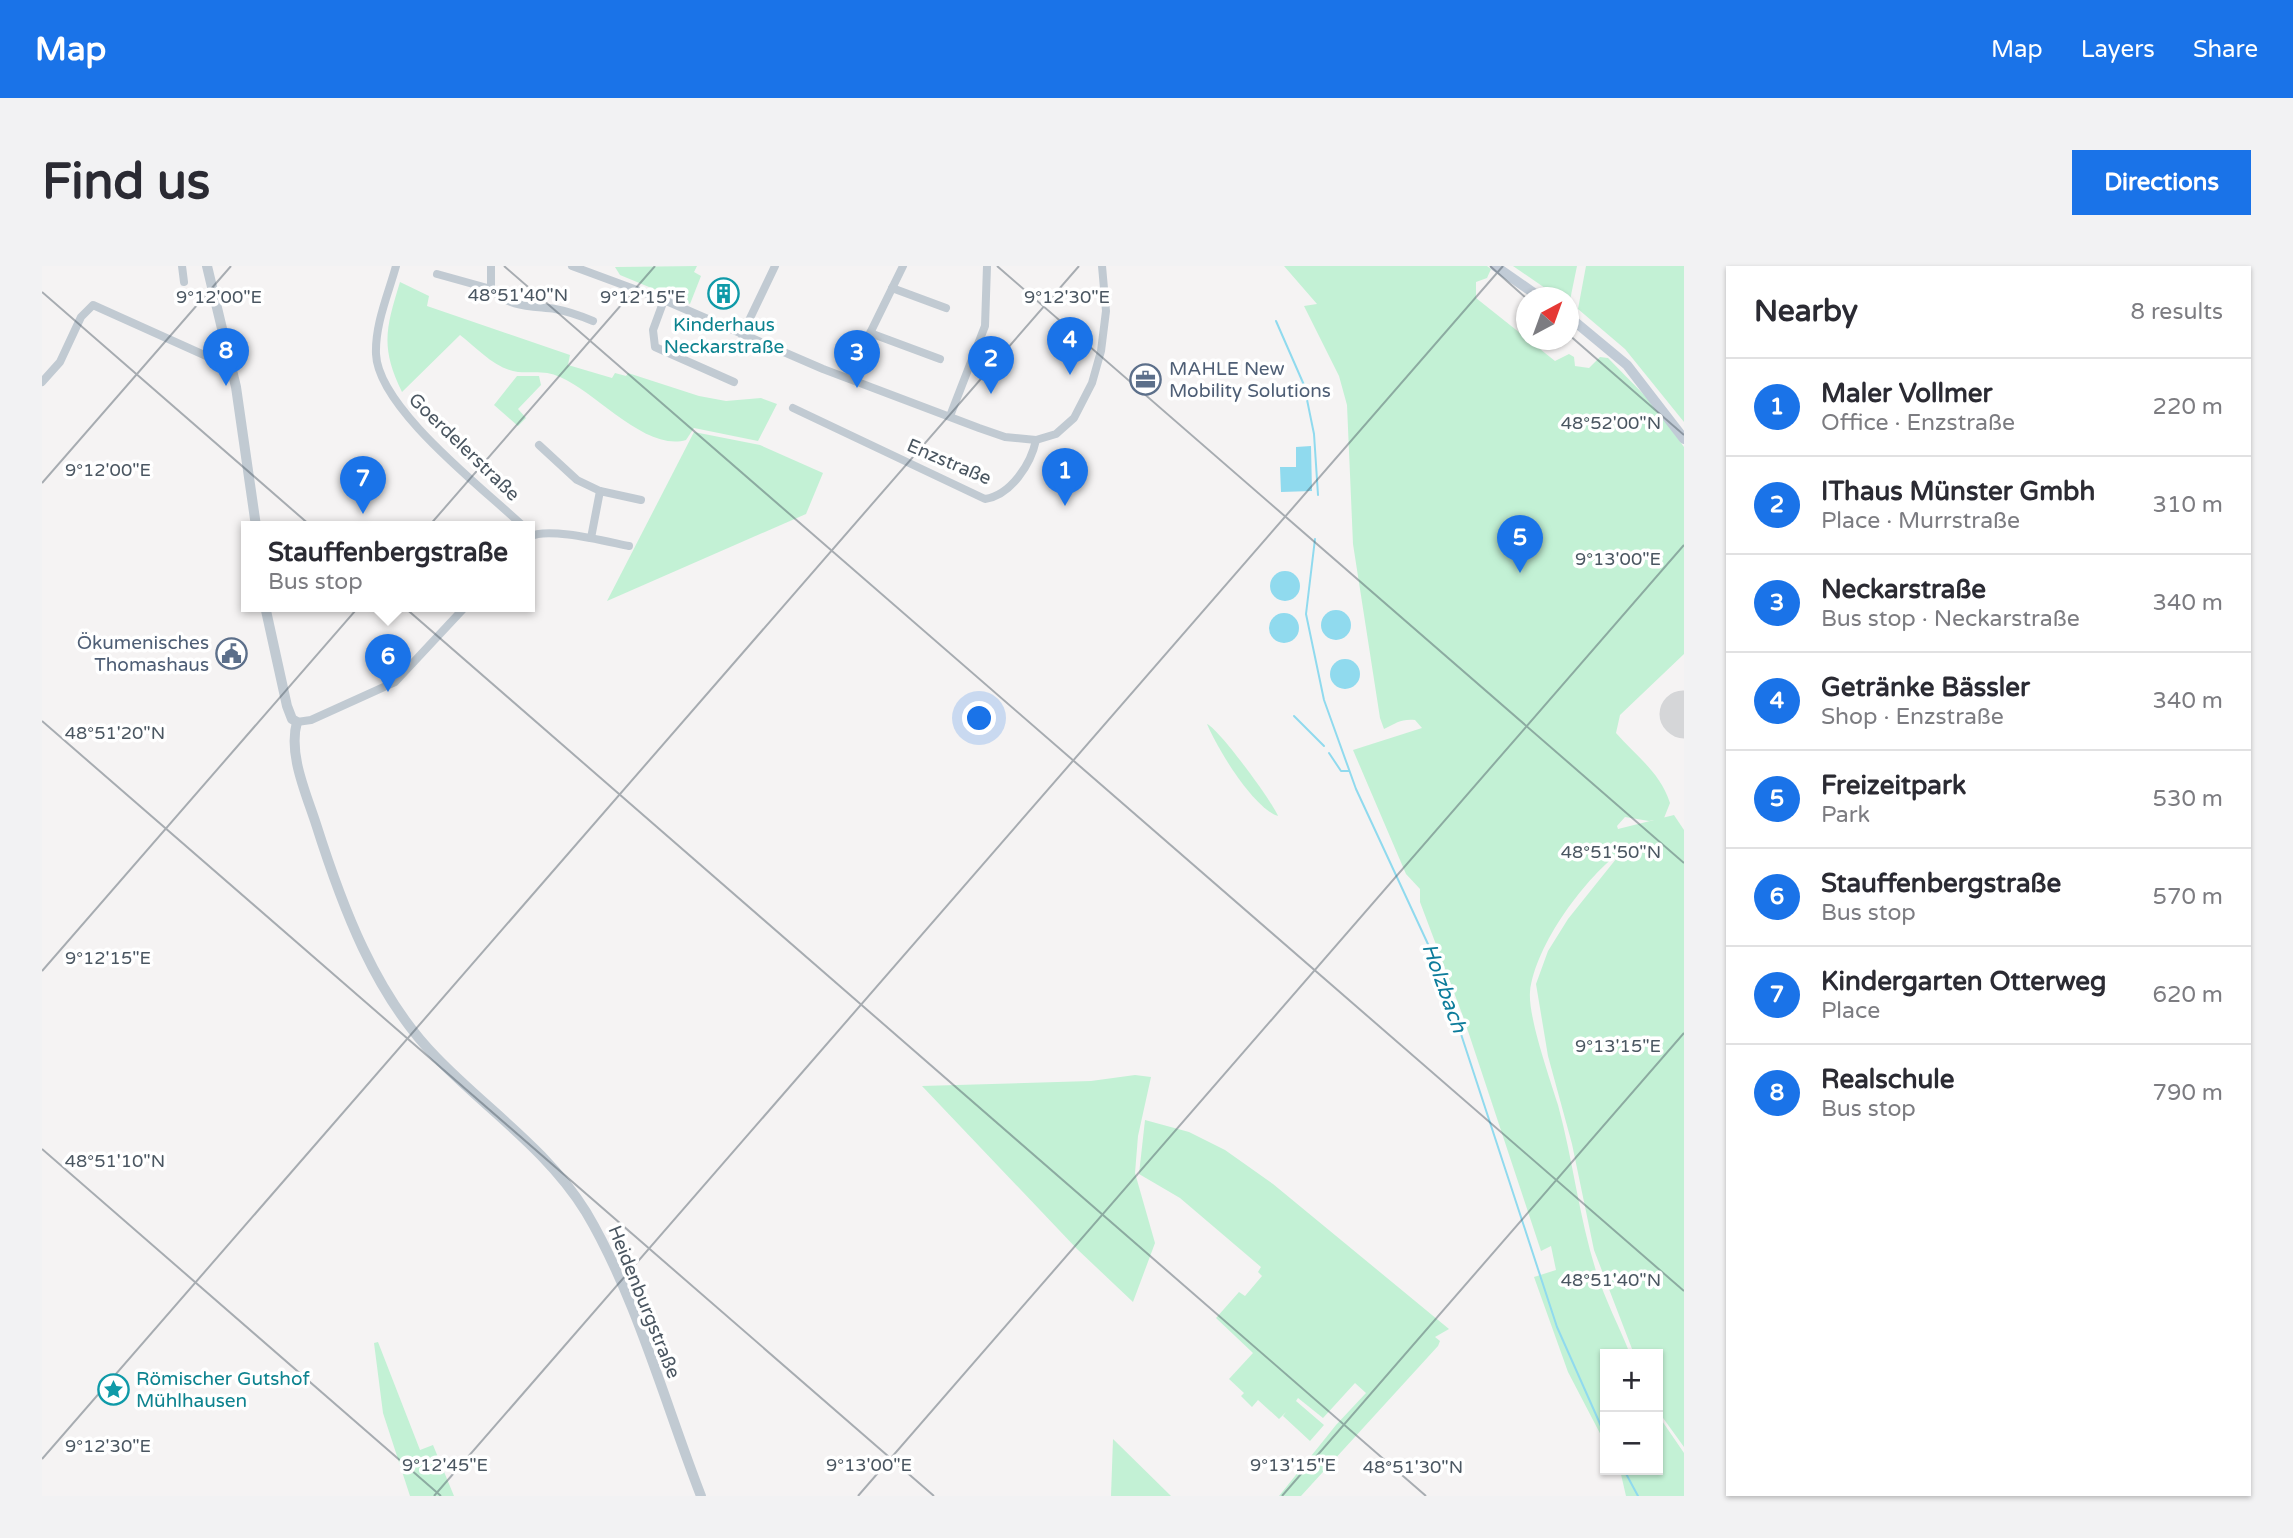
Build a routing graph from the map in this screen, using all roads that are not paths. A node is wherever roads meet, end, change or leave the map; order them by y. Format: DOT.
graph roads {
  1 [pos="182,266"];
  2 [pos="206,266"];
  3 [pos="396,266"];
  4 [pos="491,266"];
  5 [pos="572,266"];
  6 [pos="775,266"];
  7 [pos="902,266"];
  8 [pos="987,266"];
  9 [pos="1102,266"];
  10 [pos="1495,266"];
  11 [pos="437,274"];
  12 [pos="184,282"];
  13 [pos="1525,287"];
  14 [pos="892,288"];
  15 [pos="491,289"];
  16 [pos="664,300"];
  17 [pos="946,308"];
  18 [pos="593,321"];
  19 [pos="1579,324"];
  20 [pos="870,333"];
  21 [pos="741,335"];
  22 [pos="230,359"];
  23 [pos="940,359"];
  24 [pos="848,378"];
  25 [pos="42,382"];
  26 [pos="734,382"];
  27 [pos="793,408"];
  28 [pos="950,416"];
  29 [pos="1684,439"];
  30 [pos="1036,440"];
  31 [pos="539,445"];
  32 [pos="600,491"];
  33 [pos="640,500"];
  34 [pos="255,521"];
  35 [pos="518,521"];
  36 [pos="535,534"];
  37 [pos="591,538"];
  38 [pos="629,546"];
  39 [pos="266,612"];
  40 [pos="460,612"];
  41 [pos="297,722"];
  42 [pos="701,1496"];
  1 -- 12 [label="street"];
  2 -- 22 [label="street"];
  3 -- 35 [label="street, Goerdelerstraße"];
  4 -- 15 [label="street"];
  5 -- 16 [label="street"];
  6 -- 21 [label="street"];
  7 -- 14 [label="street"];
  8 -- 28 [label="street"];
  9 -- 30 [label="street"];
  10 -- 13 [label="main road"];
  11 -- 15 [label="street"];
  14 -- 17 [label="street"];
  14 -- 20 [label="street"];
  15 -- 18 [label="street"];
  16 -- 21 [label="street"];
  16 -- 26 [label="street"];
  19 -- 29 [label="main road"];
  20 -- 23 [label="street"];
  20 -- 24 [label="street"];
  21 -- 24 [label="street"];
  22 -- 25 [label="street"];
  22 -- 34 [label="street"];
  24 -- 28 [label="street"];
  27 -- 30 [label="street, Enzstraße"];
  28 -- 30 [label="street"];
  31 -- 32 [label="street"];
  32 -- 33 [label="street"];
  32 -- 37 [label="street"];
  36 -- 37 [label="street"];
  37 -- 38 [label="street"];
  39 -- 41 [label="street"];
  40 -- 41 [label="street"];
  41 -- 42 [label="street, Heidenburgstraße"];
}
